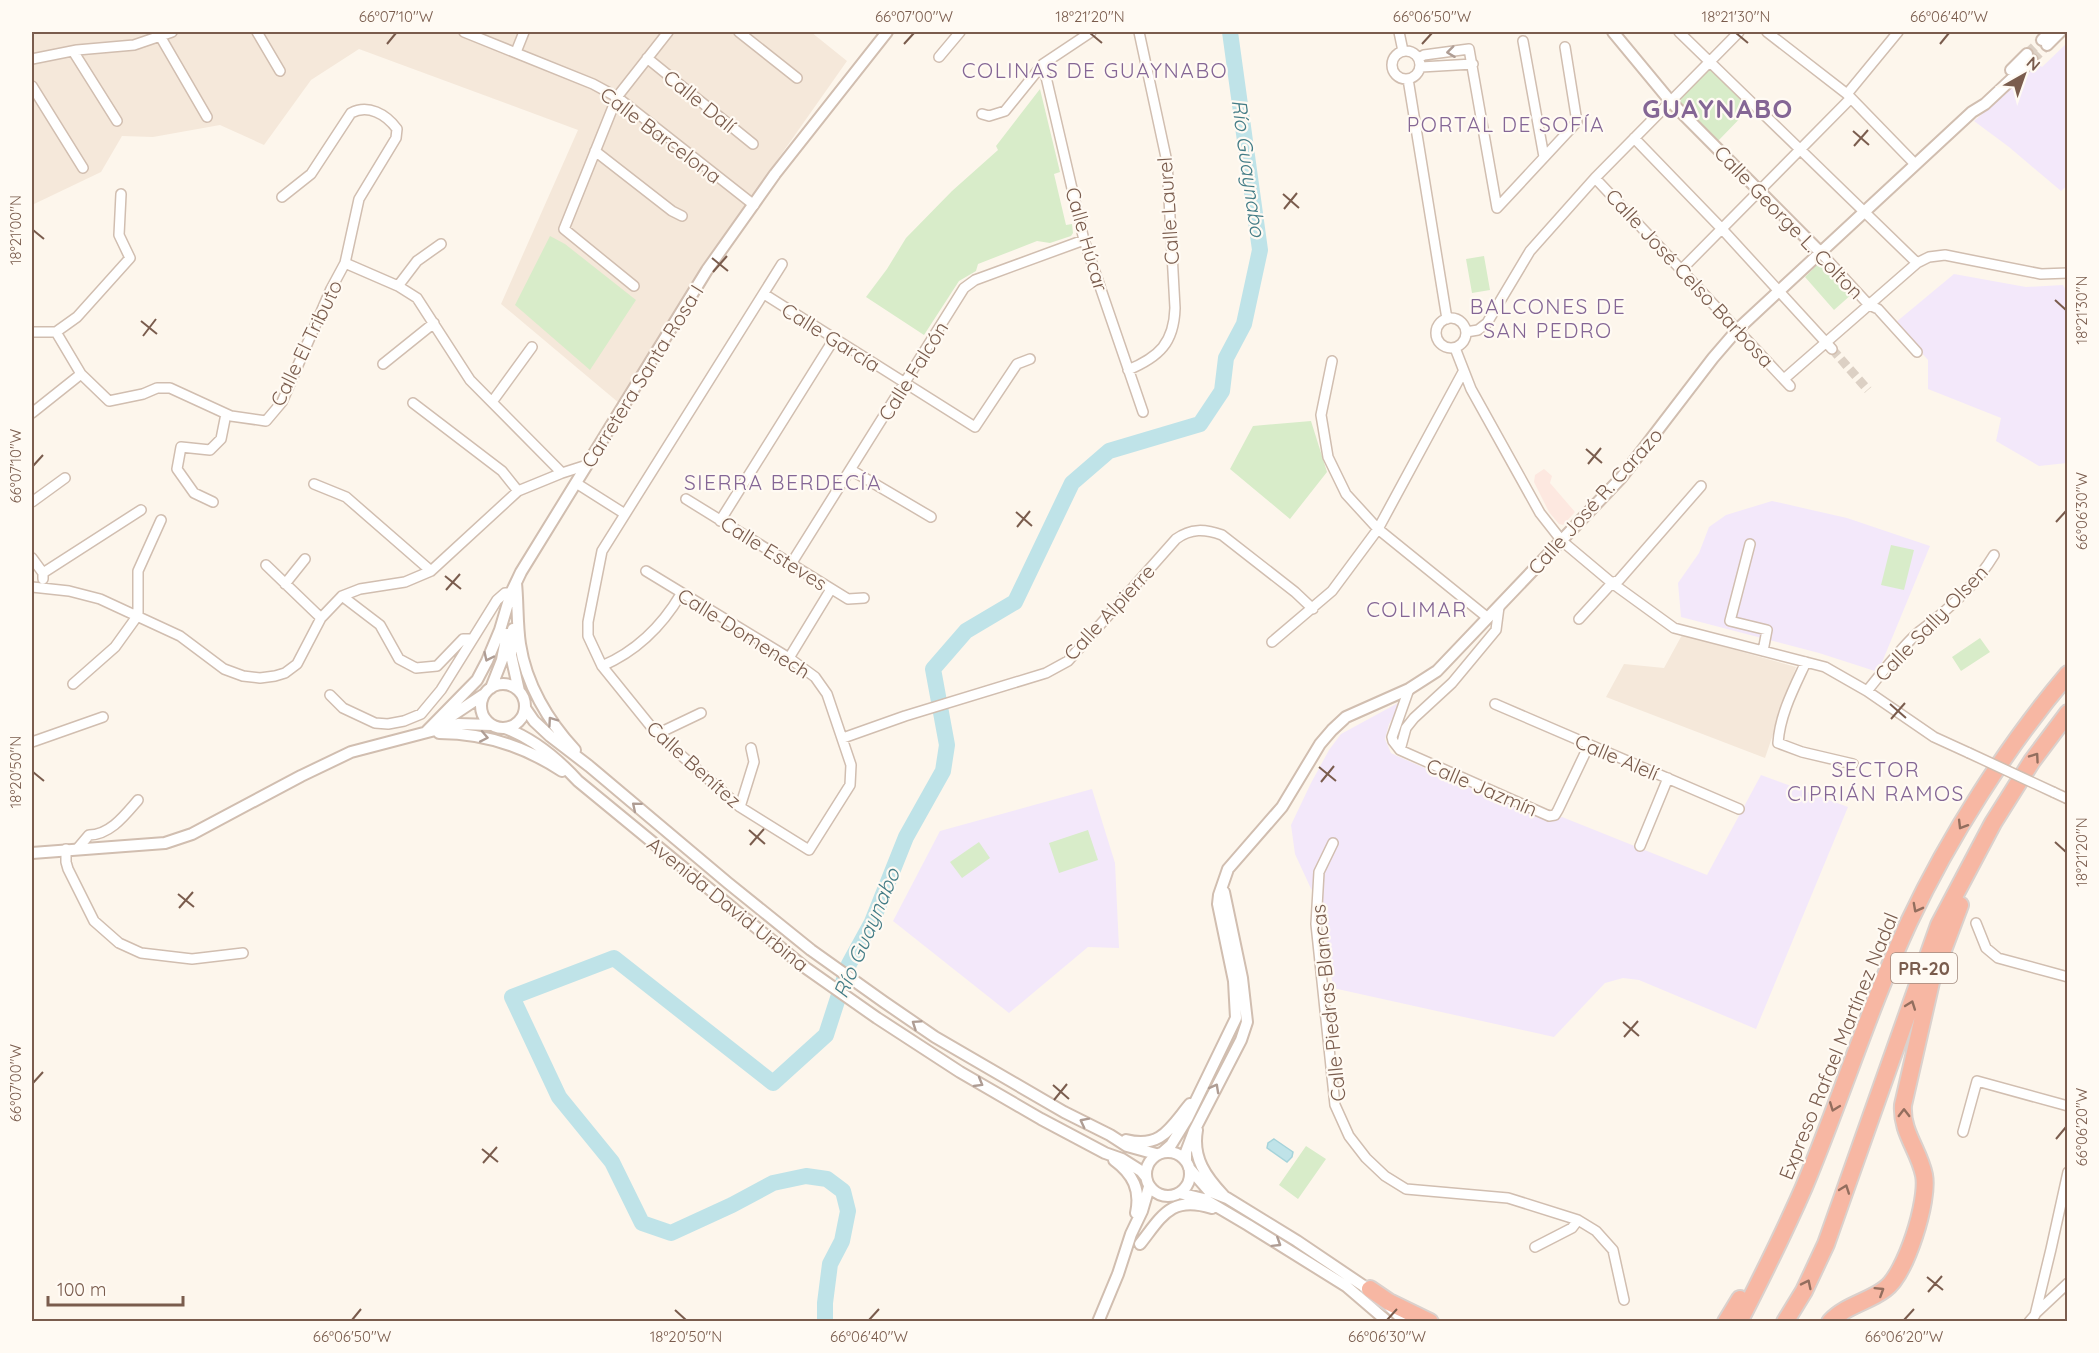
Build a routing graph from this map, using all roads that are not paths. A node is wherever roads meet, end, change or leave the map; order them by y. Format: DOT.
graph roads {
  1 [pos="172,32"];
  2 [pos="257,32"];
  3 [pos="464,32"];
  4 [pos="524,32"];
  5 [pos="668,32"];
  6 [pos="739,32"];
  7 [pos="887,32"];
  8 [pos="960,32"];
  9 [pos="1091,32"];
  10 [pos="1139,32"];
  11 [pos="1399,32"];
  12 [pos="1613,32"];
  13 [pos="1679,32"];
  14 [pos="1739,32"];
  15 [pos="1767,32"];
  16 [pos="1898,32"];
  17 [pos="2060,32"];
  18 [pos="160,36"];
  19 [pos="2046,39"];
  20 [pos="1523,41"];
  21 [pos="1565,47"];
  22 [pos="73,51"];
  23 [pos="1403,51"];
  24 [pos="516,52"];
  25 [pos="939,57"];
  26 [pos="2030,57"];
  27 [pos="647,58"];
  28 [pos="32,59"];
  29 [pos="1420,62"];
  30 [pos="1709,62"];
  31 [pos="1473,63"];
  32 [pos="1043,64"];
  33 [pos="280,71"];
  34 [pos="796,78"];
  35 [pos="1408,79"];
  36 [pos="32,87"];
  37 [pos="1849,96"];
  38 [pos="617,97"];
  39 [pos="1671,102"];
  40 [pos="982,114"];
  41 [pos="207,117"];
  42 [pos="117,121"];
  43 [pos="1634,138"];
  44 [pos="753,144"];
  45 [pos="1800,150"];
  46 [pos="595,151"];
  47 [pos="1544,157"];
  48 [pos="1915,164"];
  49 [pos="83,168"];
  50 [pos="1595,178"];
  51 [pos="1760,190"];
  52 [pos="121,194"];
  53 [pos="282,197"];
  54 [pos="754,205"];
  55 [pos="1865,212"];
  56 [pos="682,216"];
  57 [pos="1722,230"];
  58 [pos="1084,240"];
  59 [pos="441,244"];
  60 [pos="1821,253"];
  61 [pos="345,263"];
  62 [pos="1917,263"];
  63 [pos="782,264"];
  64 [pos="1682,269"];
  65 [pos="2067,273"];
  66 [pos="398,286"];
  67 [pos="634,286"];
  68 [pos="1779,291"];
  69 [pos="764,294"];
  70 [pos="1869,305"];
  71 [pos="1447,319"];
  72 [pos="434,323"];
  73 [pos="1738,329"];
  74 [pos="32,332"];
  75 [pos="56,332"];
  76 [pos="1466,332"];
  77 [pos="834,339"];
  78 [pos="1828,346"];
  79 [pos="532,347"];
  80 [pos="1455,348"];
  81 [pos="1917,352"];
  82 [pos="1030,359"];
  83 [pos="1332,361"];
  84 [pos="383,364"];
  85 [pos="1128,370"];
  86 [pos="1463,372"];
  87 [pos="81,374"];
  88 [pos="905,383"];
  89 [pos="492,402"];
  90 [pos="413,403"];
  91 [pos="1143,412"];
  92 [pos="32,413"];
  93 [pos="226,414"];
  94 [pos="587,465"];
  95 [pos="851,470"];
  96 [pos="562,473"];
  97 [pos="65,478"];
  98 [pos="576,483"];
  99 [pos="314,484"];
  100 [pos="1701,486"];
  101 [pos="518,491"];
  102 [pos="686,499"];
  103 [pos="32,502"];
  104 [pos="213,502"];
  105 [pos="141,510"];
  106 [pos="625,514"];
  107 [pos="932,517"];
  108 [pos="161,520"];
  109 [pos="720,521"];
  110 [pos="1378,529"];
  111 [pos="1562,541"];
  112 [pos="1750,544"];
  113 [pos="1994,555"];
  114 [pos="32,558"];
  115 [pos="305,559"];
  116 [pos="791,564"];
  117 [pos="266,565"];
  118 [pos="431,571"];
  119 [pos="646,572"];
  120 [pos="43,573"];
  121 [pos="1612,583"];
  122 [pos="285,584"];
  123 [pos="32,587"];
  124 [pos="43,587"];
  125 [pos="514,588"];
  126 [pos="831,589"];
  127 [pos="681,594"];
  128 [pos="342,596"];
  129 [pos="864,598"];
  130 [pos="1499,607"];
  131 [pos="1313,609"];
  132 [pos="138,615"];
  133 [pos="321,618"];
  134 [pos="1488,618"];
  135 [pos="1579,619"];
  136 [pos="472,639"];
  137 [pos="1272,642"];
  138 [pos="1763,651"];
  139 [pos="789,658"];
  140 [pos="1806,662"];
  141 [pos="602,666"];
  142 [pos="2067,674"];
  143 [pos="73,684"];
  144 [pos="1409,689"];
  145 [pos="488,691"];
  146 [pos="519,691"];
  147 [pos="1867,691"];
  148 [pos="330,695"];
  149 [pos="1495,704"];
  150 [pos="525,708"];
  151 [pos="701,712"];
  152 [pos="2067,713"];
  153 [pos="103,717"];
  154 [pos="492,725"];
  155 [pos="505,728"];
  156 [pos="426,732"];
  157 [pos="657,734"];
  158 [pos="843,738"];
  159 [pos="32,742"];
  160 [pos="1589,745"];
  161 [pos="751,748"];
  162 [pos="1400,750"];
  163 [pos="1853,764"];
  164 [pos="589,766"];
  165 [pos="1668,778"];
  166 [pos="578,781"];
  167 [pos="2067,799"];
  168 [pos="138,800"];
  169 [pos="740,807"];
  170 [pos="1739,809"];
  171 [pos="1993,823"];
  172 [pos="1333,843"];
  173 [pos="1640,846"];
  174 [pos="78,848"];
  175 [pos="66,849"];
  176 [pos="32,853"];
  177 [pos="1223,884"];
  178 [pos="1976,923"];
  179 [pos="243,952"];
  180 [pos="2067,977"];
  181 [pos="1200,1093"];
  182 [pos="2067,1106"];
  183 [pos="1199,1120"];
  184 [pos="1963,1131"];
  185 [pos="1110,1135"];
  186 [pos="1105,1153"];
  187 [pos="1160,1153"];
  188 [pos="1188,1164"];
  189 [pos="2067,1172"];
  190 [pos="1147,1181"];
  191 [pos="1176,1195"];
  192 [pos="1227,1198"];
  193 [pos="1227,1213"];
  194 [pos="1578,1220"];
  195 [pos="1131,1234"];
  196 [pos="1140,1244"];
  197 [pos="1535,1246"];
  198 [pos="1772,1258"];
  199 [pos="1118,1274"];
  200 [pos="2067,1282"];
  201 [pos="1370,1289"];
  202 [pos="1624,1300"];
  203 [pos="2032,1318"];
  204 [pos="1098,1322"];
  205 [pos="1388,1322"];
  206 [pos="1405,1322"];
  207 [pos="1430,1322"];
  208 [pos="1726,1322"];
  209 [pos="1739,1322"];
  210 [pos="1785,1322"];
  211 [pos="1830,1322"];
  1 -- 18 [label="street"];
  2 -- 33 [label="street"];
  3 -- 24 [label="street, Calle Barcelona"];
  4 -- 24 [label="street"];
  5 -- 27 [label="street"];
  6 -- 34 [label="street"];
  7 -- 54 [label="street, Carretera Santa Rosa I"];
  8 -- 25 [label="street"];
  9 -- 32 [label="street"];
  10 -- 85 [label="street, Calle Laurel"];
  11 -- 23 [label="street"];
  12 -- 39 [label="street, Calle George L. Colton"];
  13 -- 30 [label="street"];
  14 -- 30 [label="street"];
  15 -- 37 [label="street"];
  16 -- 37 [label="street"];
  17 -- 19 [label="street"];
  18 -- 22 [label="street"];
  18 -- 41 [label="street"];
  20 -- 47 [label="street"];
  21 -- 47 [label="street"];
  22 -- 28 [label="street"];
  22 -- 42 [label="street"];
  23 -- 29 [label="street"];
  23 -- 35 [label="street"];
  24 -- 38 [label="street, Calle Barcelona"];
  26 -- 48 [label="street, Calle José R. Carazo"];
  27 -- 38 [label="street"];
  27 -- 44 [label="street, Calle Dalí"];
  29 -- 31 [label="street"];
  31 -- 29 [label="street, one-way"];
  29 -- 35 [label="street"];
  30 -- 39 [label="street"];
  30 -- 45 [label="street"];
  31 -- 47 [label="street"];
  32 -- 40 [label="street"];
  32 -- 58 [label="street, Calle Húcar"];
  35 -- 71 [label="street"];
  36 -- 49 [label="street"];
  37 -- 45 [label="street"];
  37 -- 48 [label="street"];
  38 -- 46 [label="street"];
  38 -- 54 [label="street, Calle Barcelona"];
  39 -- 43 [label="street"];
  39 -- 51 [label="street, Calle George L. Colton"];
  43 -- 50 [label="street"];
  43 -- 57 [label="street"];
  45 -- 51 [label="street"];
  45 -- 55 [label="street"];
  46 -- 56 [label="street"];
  46 -- 67 [label="street"];
  48 -- 55 [label="street, Calle José R. Carazo"];
  50 -- 64 [label="street, Calle José Celso Barbosa"];
  50 -- 76 [label="street"];
  51 -- 57 [label="street"];
  51 -- 60 [label="street, Calle George L. Colton"];
  52 -- 75 [label="street"];
  53 -- 61 [label="street"];
  54 -- 94 [label="street, Carretera Santa Rosa I"];
  55 -- 60 [label="street, Calle José R. Carazo"];
  55 -- 62 [label="street"];
  57 -- 64 [label="street"];
  57 -- 68 [label="street"];
  58 -- 85 [label="street, Calle Húcar"];
  58 -- 88 [label="street, Calle Falcón"];
  59 -- 66 [label="street"];
  60 -- 68 [label="street, Calle José R. Carazo"];
  60 -- 70 [label="street, Calle George L. Colton"];
  61 -- 66 [label="street"];
  61 -- 93 [label="street, Calle El Tributo"];
  62 -- 65 [label="street"];
  62 -- 70 [label="street"];
  63 -- 69 [label="street, Calle Benítez"];
  64 -- 73 [label="street, Calle José Celso Barbosa"];
  66 -- 72 [label="street"];
  68 -- 73 [label="street, Calle José R. Carazo"];
  68 -- 78 [label="street"];
  69 -- 77 [label="street, Calle García"];
  69 -- 106 [label="street, Calle Benítez"];
  70 -- 78 [label="street"];
  70 -- 81 [label="street, Calle George L. Colton"];
  71 -- 76 [label="street"];
  71 -- 80 [label="street"];
  72 -- 84 [label="street"];
  72 -- 89 [label="street"];
  73 -- 78 [label="street, Calle José Celso Barbosa"];
  73 -- 111 [label="street, Calle José R. Carazo"];
  74 -- 75 [label="street"];
  75 -- 87 [label="street, Calle El Tributo"];
  76 -- 80 [label="street"];
  77 -- 88 [label="street, Calle García"];
  77 -- 109 [label="street"];
  79 -- 89 [label="street"];
  80 -- 86 [label="street"];
  82 -- 88 [label="street, Calle García"];
  83 -- 110 [label="street"];
  85 -- 91 [label="street, Calle Húcar"];
  86 -- 110 [label="street"];
  86 -- 111 [label="street"];
  87 -- 92 [label="street"];
  87 -- 93 [label="street, Calle El Tributo"];
  88 -- 95 [label="street, Calle Falcón"];
  89 -- 96 [label="street"];
  90 -- 101 [label="street"];
  93 -- 104 [label="street"];
  94 -- 96 [label="street"];
  94 -- 98 [label="street, Carretera Santa Rosa I"];
  95 -- 107 [label="street"];
  95 -- 116 [label="street, Calle Falcón"];
  96 -- 101 [label="street"];
  97 -- 103 [label="street"];
  98 -- 106 [label="street"];
  98 -- 125 [label="street, Carretera Santa Rosa I"];
  99 -- 118 [label="street"];
  100 -- 121 [label="street"];
  101 -- 118 [label="street"];
  102 -- 109 [label="street, Calle Esteves"];
  105 -- 120 [label="street"];
  106 -- 141 [label="street, Calle Benítez"];
  108 -- 132 [label="street"];
  109 -- 116 [label="street, Calle Esteves"];
  110 -- 131 [label="street"];
  110 -- 134 [label="street"];
  111 -- 121 [label="street"];
  111 -- 130 [label="street, Calle José R. Carazo"];
  112 -- 138 [label="street"];
  113 -- 147 [label="street, Calle Sally Olsen"];
  114 -- 120 [label="street"];
  115 -- 122 [label="street"];
  116 -- 126 [label="street, Calle Esteves"];
  117 -- 122 [label="street"];
  118 -- 128 [label="street"];
  119 -- 127 [label="street, Calle Domenech"];
  120 -- 124 [label="street"];
  121 -- 135 [label="street"];
  121 -- 138 [label="street"];
  122 -- 133 [label="street"];
  123 -- 124 [label="street"];
  124 -- 132 [label="street"];
  125 -- 136 [label="street"];
  125 -- 145 [label="street, Carretera Santa Rosa I"];
  125 -- 146 [label="street, Carretera Santa Rosa I"];
  125 -- 156 [label="street, Carretera Santa Rosa I, one-way"];
  164 -- 125 [label="street, one-way"];
  126 -- 129 [label="street, Calle Esteves"];
  126 -- 139 [label="street"];
  127 -- 139 [label="street, Calle Domenech"];
  127 -- 141 [label="street"];
  128 -- 133 [label="street"];
  128 -- 136 [label="street"];
  130 -- 134 [label="street, Calle José R. Carazo"];
  130 -- 162 [label="street"];
  131 -- 137 [label="street"];
  131 -- 158 [label="street, Calle Alpierre"];
  132 -- 133 [label="street"];
  132 -- 143 [label="street"];
  134 -- 144 [label="street, Calle José R. Carazo"];
  136 -- 148 [label="street"];
  138 -- 140 [label="street"];
  139 -- 158 [label="street, Calle Domenech"];
  140 -- 147 [label="street"];
  140 -- 163 [label="street"];
  141 -- 157 [label="street, Calle Benítez"];
  142 -- 198 [label="highway, Expreso Rafael Martínez Nadal / PR-20, one-way"];
  144 -- 162 [label="street"];
  144 -- 177 [label="street, Calle José R. Carazo"];
  145 -- 146 [label="street"];
  145 -- 154 [label="street"];
  145 -- 156 [label="street"];
  146 -- 150 [label="street"];
  147 -- 167 [label="street, bridge"];
  149 -- 160 [label="street, Calle Alelí"];
  150 -- 155 [label="street"];
  150 -- 164 [label="street, Avenida David Urbina"];
  151 -- 157 [label="street"];
  171 -- 152 [label="highway, PR-20, one-way"];
  153 -- 159 [label="street"];
  154 -- 155 [label="street"];
  154 -- 156 [label="street"];
  155 -- 166 [label="street, Avenida David Urbina"];
  156 -- 166 [label="street, one-way"];
  156 -- 174 [label="street"];
  157 -- 169 [label="street, Calle Benítez"];
  158 -- 169 [label="street, Calle Benítez"];
  160 -- 162 [label="street, Calle Jazmín"];
  160 -- 165 [label="street, Calle Alelí"];
  161 -- 169 [label="street"];
  185 -- 164 [label="street, Avenida David Urbina, one-way"];
  165 -- 170 [label="street, Calle Alelí"];
  165 -- 173 [label="street"];
  166 -- 186 [label="street, Avenida David Urbina, one-way"];
  168 -- 174 [label="street"];
  210 -- 171 [label="highway, PR-20, one-way"];
  211 -- 171 [label="highway, one-way"];
  172 -- 194 [label="street, Calle Piedras Blancas"];
  174 -- 175 [label="street"];
  175 -- 176 [label="street"];
  175 -- 179 [label="street"];
  177 -- 181 [label="street, Calle José R. Carazo"];
  183 -- 177 [label="street, one-way"];
  178 -- 180 [label="street"];
  181 -- 185 [label="street"];
  181 -- 187 [label="street, Calle José R. Carazo"];
  182 -- 184 [label="street"];
  183 -- 188 [label="street"];
  183 -- 192 [label="street"];
  185 -- 187 [label="street, Avenida David Urbina"];
  186 -- 190 [label="street, Avenida David Urbina"];
  186 -- 195 [label="street"];
  187 -- 188 [label="street"];
  187 -- 190 [label="street"];
  188 -- 191 [label="street"];
  188 -- 192 [label="street"];
  189 -- 203 [label="street"];
  190 -- 191 [label="street"];
  190 -- 195 [label="street"];
  191 -- 193 [label="street"];
  191 -- 196 [label="street"];
  192 -- 201 [label="street"];
  193 -- 196 [label="street"];
  193 -- 205 [label="street, one-way"];
  194 -- 197 [label="street"];
  194 -- 202 [label="street, Calle Piedras Blancas"];
  195 -- 199 [label="street"];
  196 -- 199 [label="street"];
  198 -- 208 [label="highway"];
  198 -- 209 [label="highway, Expreso Rafael Martínez Nadal / PR-20"];
  199 -- 204 [label="street"];
  200 -- 203 [label="street"];
  201 -- 206 [label="street"];
  201 -- 207 [label="highway"];
}
